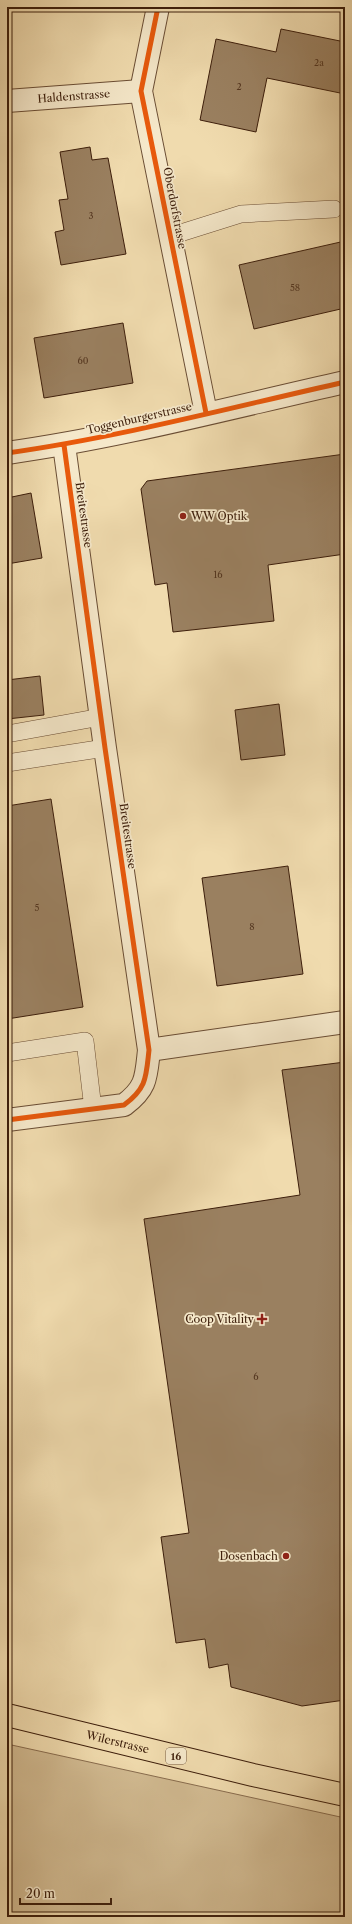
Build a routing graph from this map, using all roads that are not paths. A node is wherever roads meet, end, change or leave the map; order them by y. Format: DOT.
graph roads {
  1 [pos="158,7"];
  2 [pos="141,91"];
  3 [pos="7,101"];
  4 [pos="334,209"];
  5 [pos="170,236"];
  6 [pos="345,382"];
  7 [pos="206,413"];
  8 [pos="64,445"];
  9 [pos="7,453"];
  10 [pos="101,717"];
  11 [pos="7,734"];
  12 [pos="105,748"];
  13 [pos="7,763"];
  14 [pos="345,1022"];
  15 [pos="149,1050"];
  16 [pos="7,1053"];
  17 [pos="93,1109"];
  18 [pos="7,1120"];
  19 [pos="7,1715"];
  20 [pos="345,1795"];
  1 -- 2 [label="street, Oberdorfstrasse"];
  2 -- 3 [label="street, Haldenstrasse"];
  2 -- 5 [label="street, Oberdorfstrasse"];
  4 -- 5 [label="lane"];
  5 -- 7 [label="street, Oberdorfstrasse"];
  6 -- 7 [label="street, Toggenburgerstrasse"];
  7 -- 8 [label="street, Toggenburgerstrasse"];
  8 -- 9 [label="street, Toggenburgerstrasse"];
  8 -- 10 [label="street, Breitestrasse"];
  10 -- 11 [label="lane"];
  10 -- 12 [label="street, Breitestrasse"];
  12 -- 13 [label="lane"];
  12 -- 15 [label="street, Breitestrasse"];
  14 -- 15 [label="street"];
  15 -- 17 [label="street, Breitestrasse"];
  16 -- 17 [label="lane"];
  17 -- 18 [label="street, Breitestrasse"];
  19 -- 20 [label="main road, Wilerstrasse / 16"];
}
